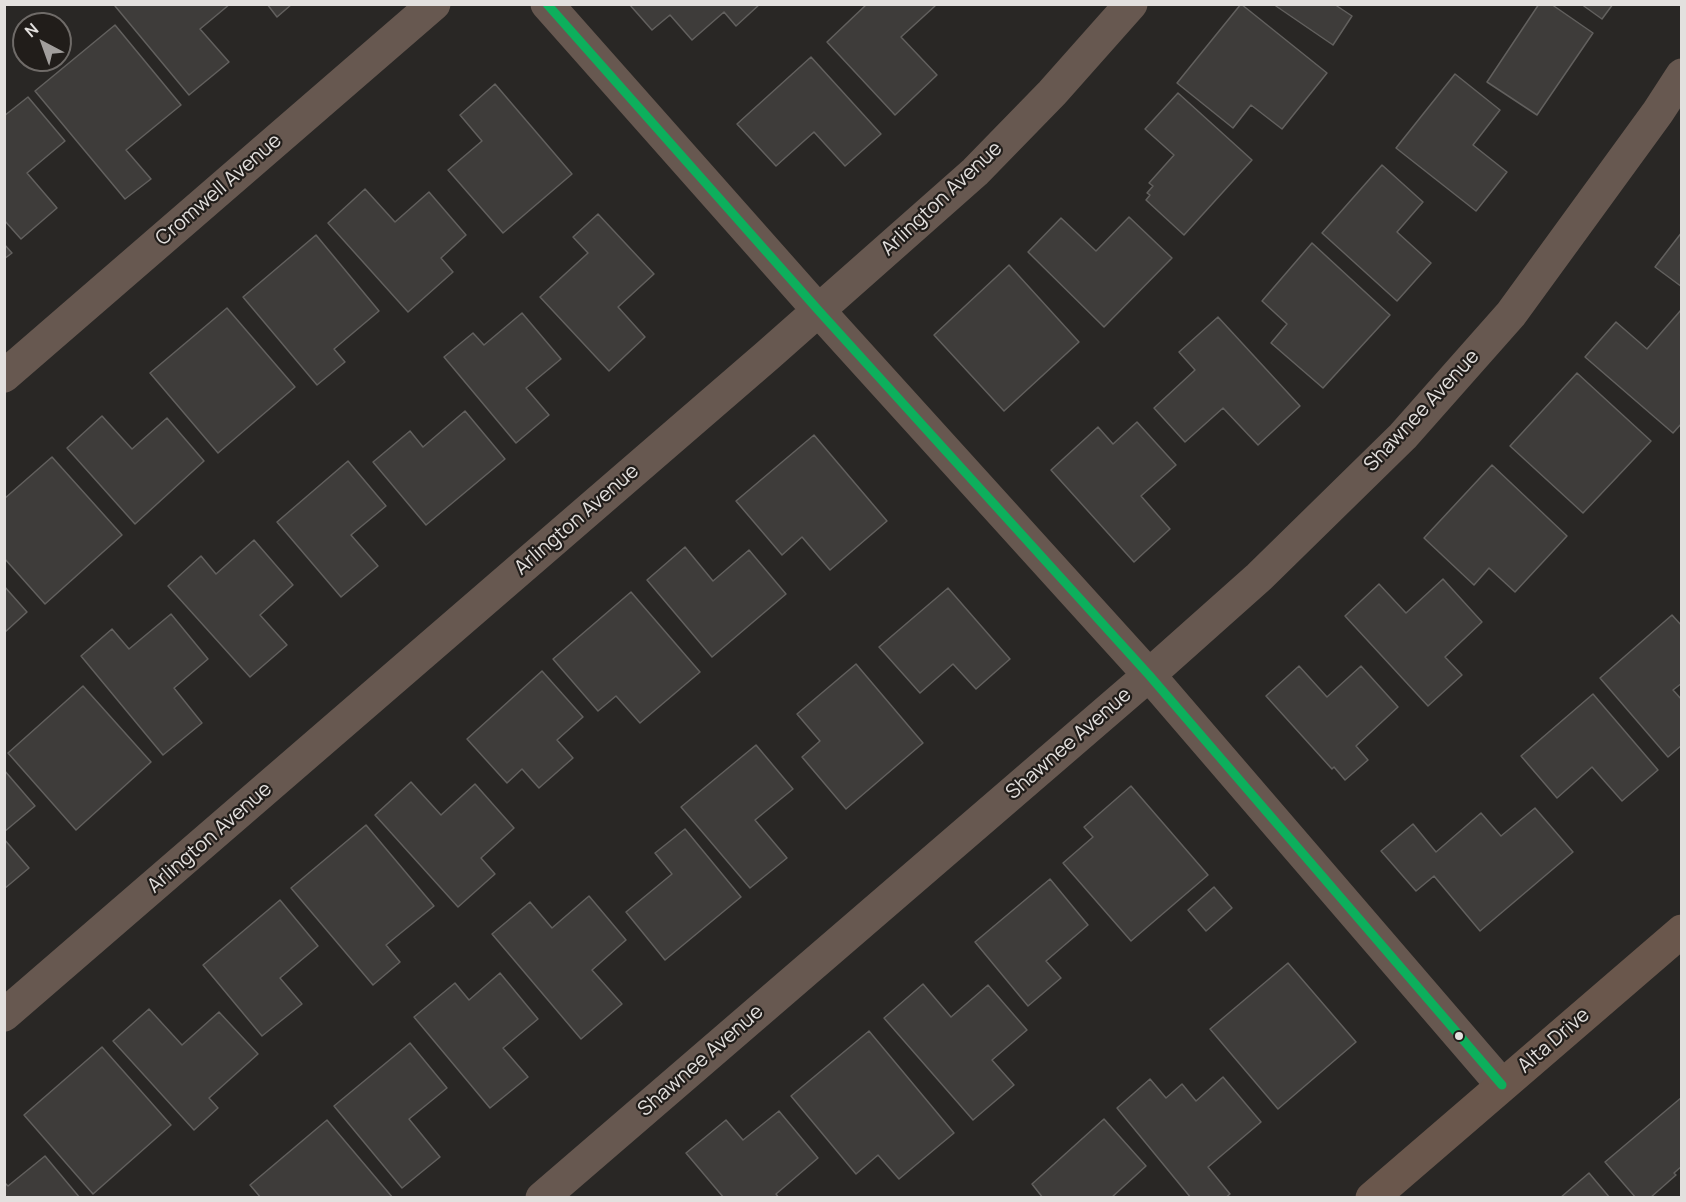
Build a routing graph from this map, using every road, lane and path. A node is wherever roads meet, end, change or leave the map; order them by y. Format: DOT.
graph roads {
  1 [pos="434,4"];
  2 [pos="547,4"];
  3 [pos="1131,4"];
  4 [pos="1682,75"];
  5 [pos="819,311"];
  6 [pos="4,376"];
  7 [pos="1149,675"];
  8 [pos="1682,931"];
  9 [pos="4,1015"];
  10 [pos="1503,1085"];
  11 [pos="542,1197"];
  12 [pos="1372,1197"];
  1 -- 6 [label="street, Cromwell Avenue"];
  2 -- 5 [label="street"];
  3 -- 5 [label="street, Arlington Avenue"];
  4 -- 7 [label="street, Shawnee Avenue"];
  5 -- 7 [label="street"];
  5 -- 9 [label="street, Arlington Avenue"];
  7 -- 10 [label="street"];
  7 -- 11 [label="street, Shawnee Avenue"];
  8 -- 10 [label="main road, Alta Drive"];
  10 -- 12 [label="main road, Alta Drive"];
}
